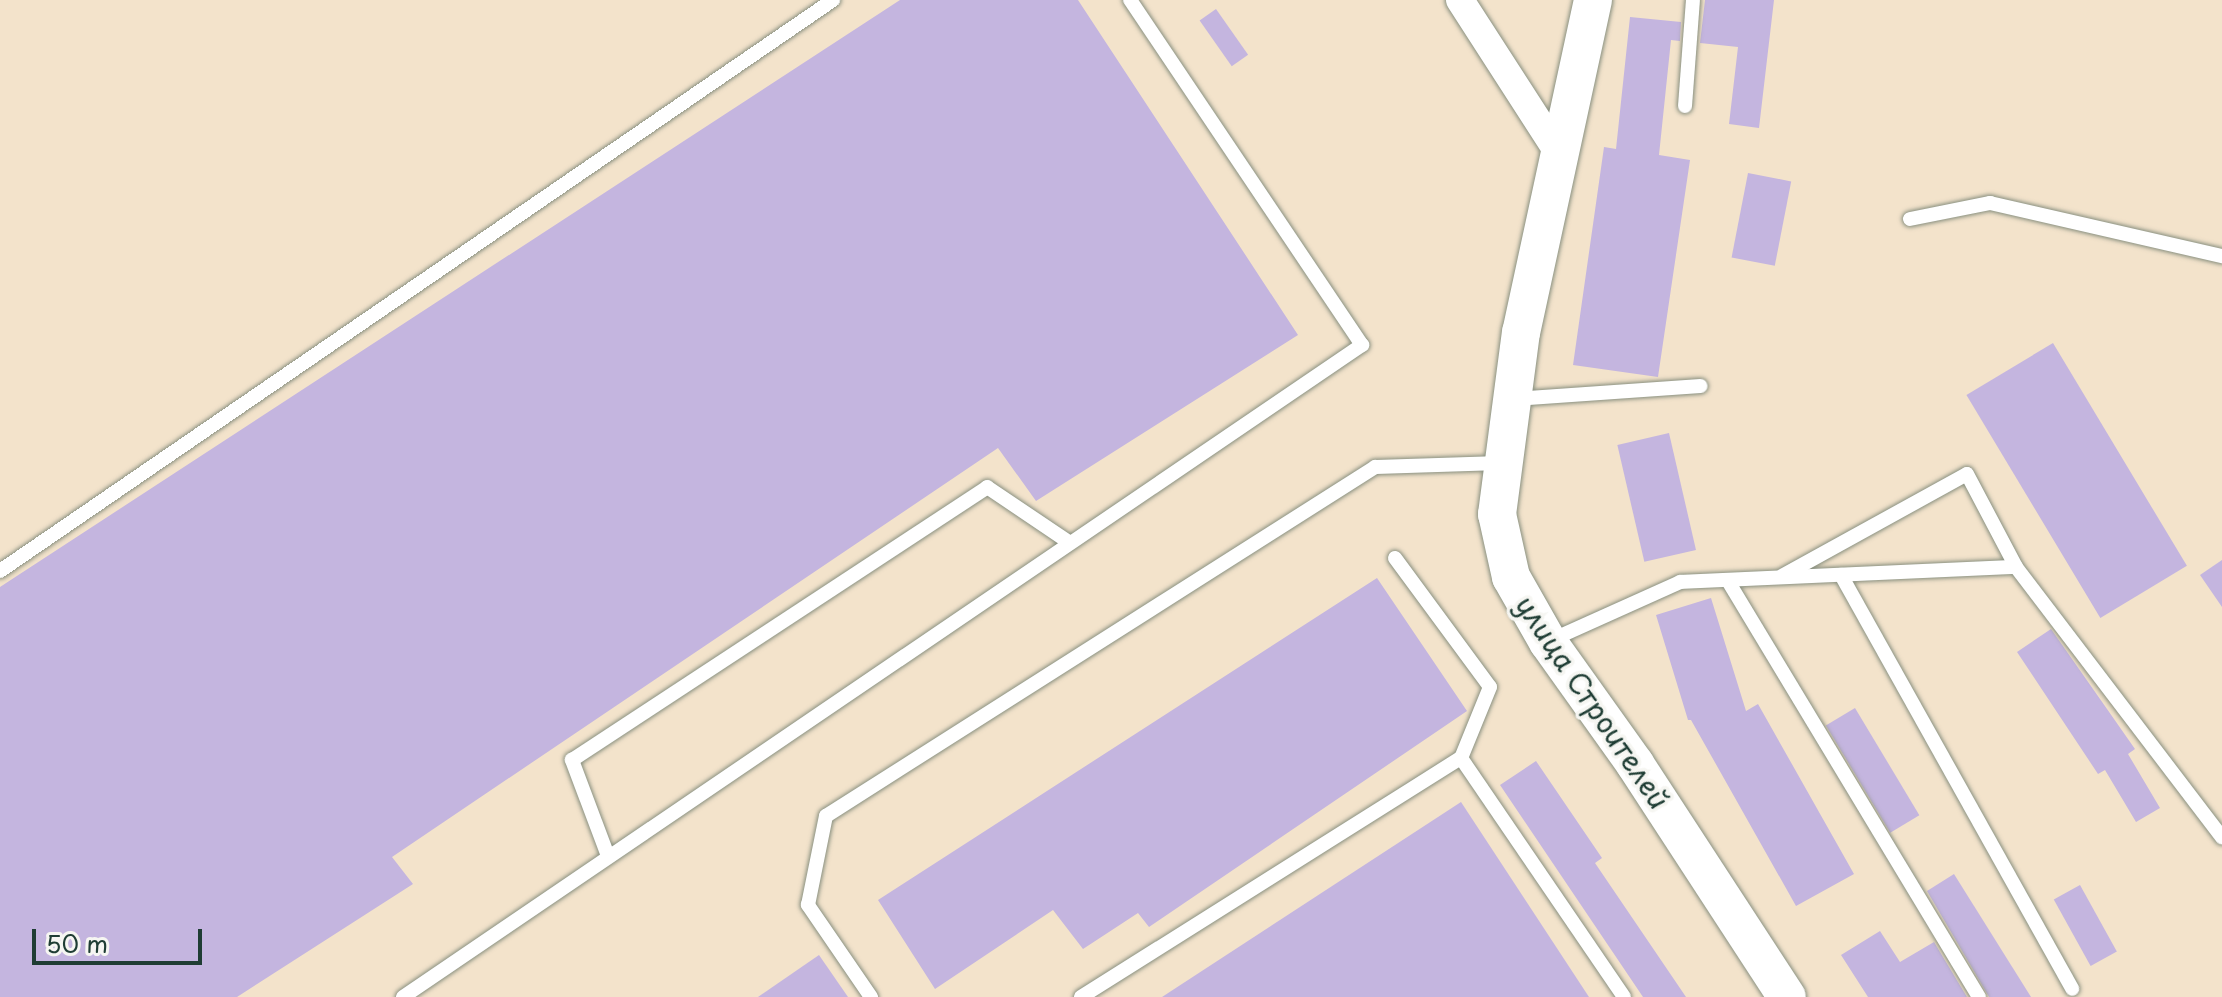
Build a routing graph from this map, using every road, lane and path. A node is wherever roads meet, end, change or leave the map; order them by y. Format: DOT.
graph roads {
  1 [pos="833,0"];
  2 [pos="1130,0"];
  3 [pos="1460,0"];
  4 [pos="1593,0"];
  5 [pos="1693,0"];
  6 [pos="1685,106"];
  7 [pos="1561,157"];
  8 [pos="1910,219"];
  9 [pos="2222,256"];
  10 [pos="1701,386"];
  11 [pos="1509,400"];
  12 [pos="1501,463"];
  13 [pos="1070,543"];
  14 [pos="1395,558"];
  15 [pos="2016,567"];
  16 [pos="0,571"];
  17 [pos="1841,575"];
  18 [pos="1778,578"];
  19 [pos="1728,581"];
  20 [pos="1548,642"];
  21 [pos="1461,758"];
  22 [pos="2222,837"];
  23 [pos="608,856"];
  24 [pos="2072,989"];
  25 [pos="403,997"];
  26 [pos="871,997"];
  27 [pos="1081,997"];
  28 [pos="1624,997"];
  29 [pos="1787,997"];
  30 [pos="1979,997"];
  1 -- 16 [label="lane"];
  2 -- 13 [label="lane"];
  3 -- 7 [label="street"];
  4 -- 7 [label="street, улица Строителей"];
  5 -- 6 [label="lane"];
  7 -- 11 [label="street, улица Строителей"];
  8 -- 9 [label="lane"];
  10 -- 11 [label="lane"];
  11 -- 12 [label="street, улица Строителей"];
  12 -- 20 [label="street, улица Строителей"];
  12 -- 26 [label="lane"];
  13 -- 23 [label="lane"];
  13 -- 23 [label="lane"];
  14 -- 21 [label="lane"];
  15 -- 17 [label="lane"];
  15 -- 18 [label="lane"];
  15 -- 22 [label="lane"];
  17 -- 18 [label="lane"];
  17 -- 24 [label="lane"];
  18 -- 19 [label="lane"];
  19 -- 20 [label="lane"];
  19 -- 30 [label="lane"];
  20 -- 29 [label="street, улица Строителей"];
  21 -- 27 [label="lane"];
  21 -- 28 [label="lane"];
  23 -- 25 [label="lane"];
}
